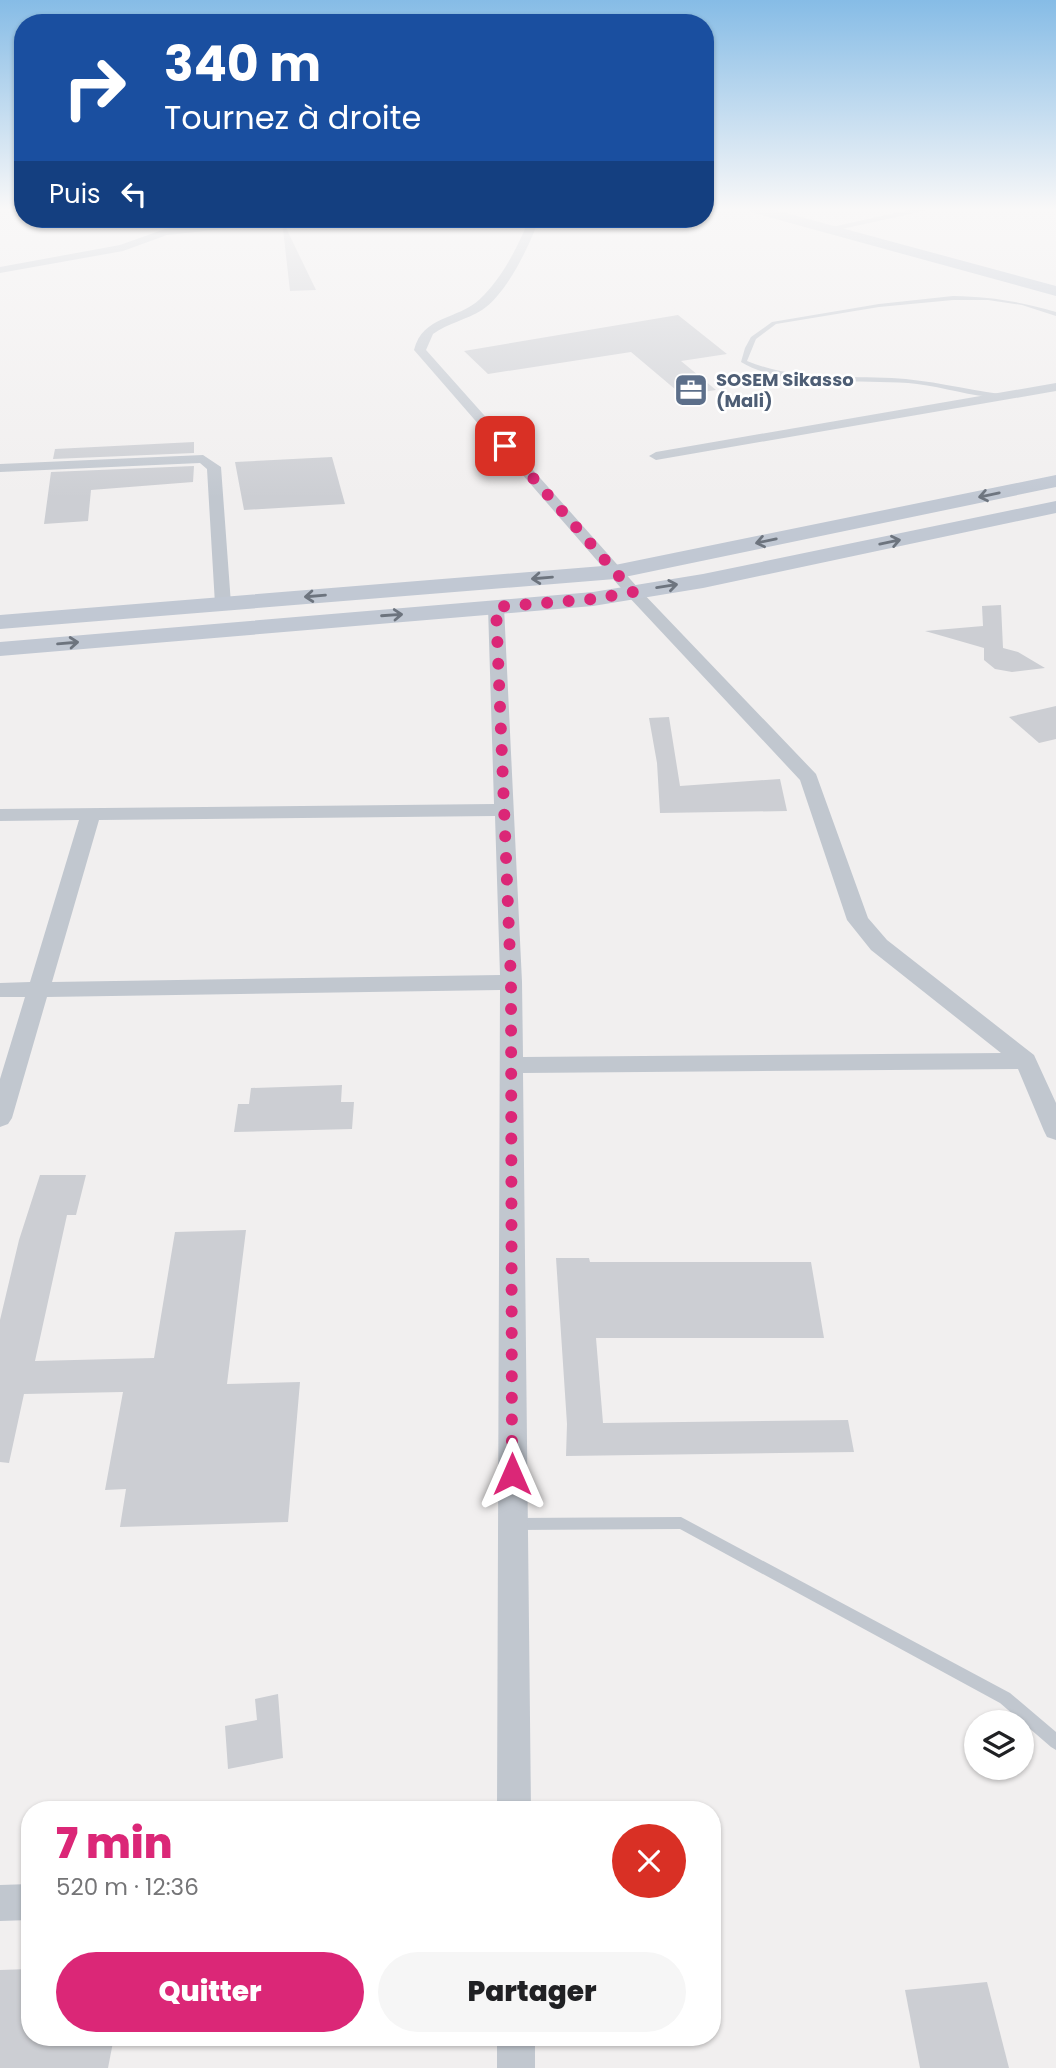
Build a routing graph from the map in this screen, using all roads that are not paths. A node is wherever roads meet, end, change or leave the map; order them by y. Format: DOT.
graph roads {
  1 [pos="478,306"];
  2 [pos="894,306"];
  3 [pos="1034,306"];
  4 [pos="1056,314"];
  5 [pos="1056,387"];
  6 [pos="1000,396"];
  7 [pos="656,456"];
  8 [pos="0,468"];
  9 [pos="1056,481"];
  10 [pos="1056,507"];
  11 [pos="615,572"];
  12 [pos="633,592"];
  13 [pos="223,604"];
  14 [pos="496,607"];
  15 [pos="0,622"];
  16 [pos="0,649"];
  17 [pos="504,810"];
  18 [pos="91,814"];
  19 [pos="0,815"];
  20 [pos="511,982"];
  21 [pos="39,989"];
  22 [pos="0,990"];
  23 [pos="1026,1061"];
  24 [pos="511,1065"];
  25 [pos="0,1118"];
  26 [pos="1056,1131"];
  27 [pos="512,1524"];
  28 [pos="1056,1742"];
  29 [pos="514,1801"];
  30 [pos="21,1902"];
  31 [pos="0,1903"];
  32 [pos="516,2046"];
  33 [pos="516,2068"];
  1 -- 11 [label="street"];
  2 -- 6 [label="lane"];
  3 -- 4 [label="lane"];
  5 -- 6 [label="street"];
  6 -- 7 [label="street"];
  8 -- 13 [label="street"];
  9 -- 11 [label="street, one-way"];
  12 -- 10 [label="street, one-way"];
  11 -- 12 [label="street"];
  11 -- 13 [label="street, one-way"];
  12 -- 14 [label="street"];
  12 -- 23 [label="street"];
  13 -- 15 [label="street"];
  16 -- 14 [label="street, one-way"];
  14 -- 17 [label="street"];
  17 -- 18 [label="street"];
  17 -- 20 [label="street"];
  18 -- 19 [label="street"];
  18 -- 21 [label="street"];
  20 -- 21 [label="street"];
  20 -- 24 [label="street"];
  21 -- 22 [label="street"];
  21 -- 25 [label="street"];
  23 -- 24 [label="street"];
  23 -- 26 [label="street"];
  24 -- 27 [label="street"];
  27 -- 28 [label="lane"];
  27 -- 29 [label="street"];
  30 -- 31 [label="street"];
  32 -- 33 [label="street"];
}
